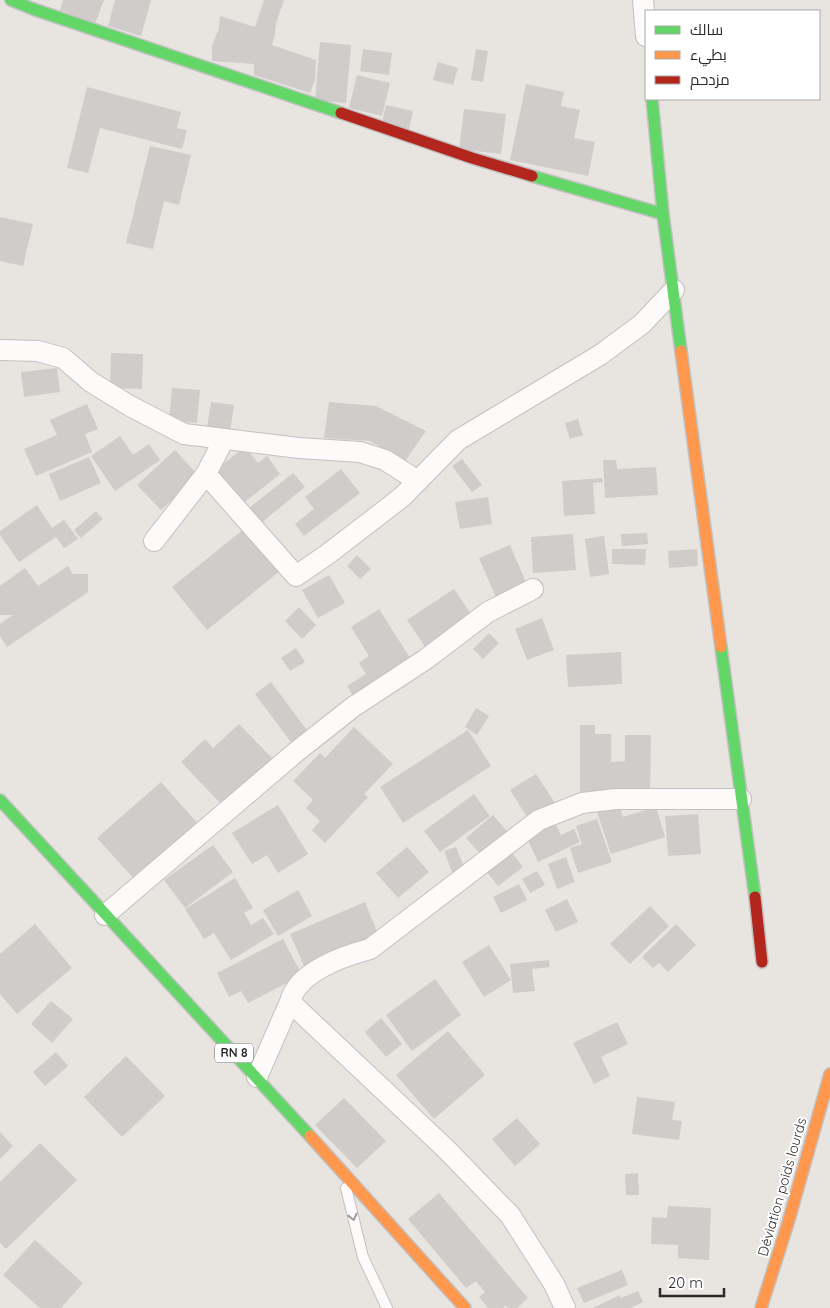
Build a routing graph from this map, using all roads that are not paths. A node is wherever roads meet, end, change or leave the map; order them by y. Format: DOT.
graph roads {
  1 [pos="11,0"];
  2 [pos="643,0"];
  3 [pos="645,24"];
  4 [pos="652,100"];
  5 [pos="663,214"];
  6 [pos="674,290"];
  7 [pos="2,350"];
  8 [pos="224,439"];
  9 [pos="206,474"];
  10 [pos="418,480"];
  11 [pos="154,540"];
  12 [pos="533,589"];
  13 [pos="741,799"];
  14 [pos="0,800"];
  15 [pos="105,915"];
  16 [pos="762,962"];
  17 [pos="290,1002"];
  18 [pos="830,1074"];
  19 [pos="257,1077"];
  20 [pos="341,1170"];
  21 [pos="386,1308"];
  22 [pos="465,1308"];
  23 [pos="565,1308"];
  24 [pos="761,1308"];
  1 -- 5 [label="main road"];
  2 -- 3 [label="street"];
  4 -- 5 [label="main road"];
  5 -- 6 [label="main road"];
  6 -- 10 [label="street"];
  6 -- 13 [label="main road"];
  7 -- 8 [label="street"];
  8 -- 9 [label="street"];
  8 -- 10 [label="street"];
  9 -- 10 [label="street"];
  9 -- 11 [label="street"];
  12 -- 15 [label="street"];
  13 -- 16 [label="main road"];
  13 -- 17 [label="street"];
  14 -- 15 [label="main road, RN 8"];
  15 -- 19 [label="main road, RN 8"];
  17 -- 19 [label="street"];
  17 -- 23 [label="street"];
  18 -- 24 [label="main road, Déviation poids lourds"];
  19 -- 20 [label="main road, RN 8"];
  20 -- 21 [label="lane, one-way"];
  20 -- 22 [label="main road, RN 8"];
}
